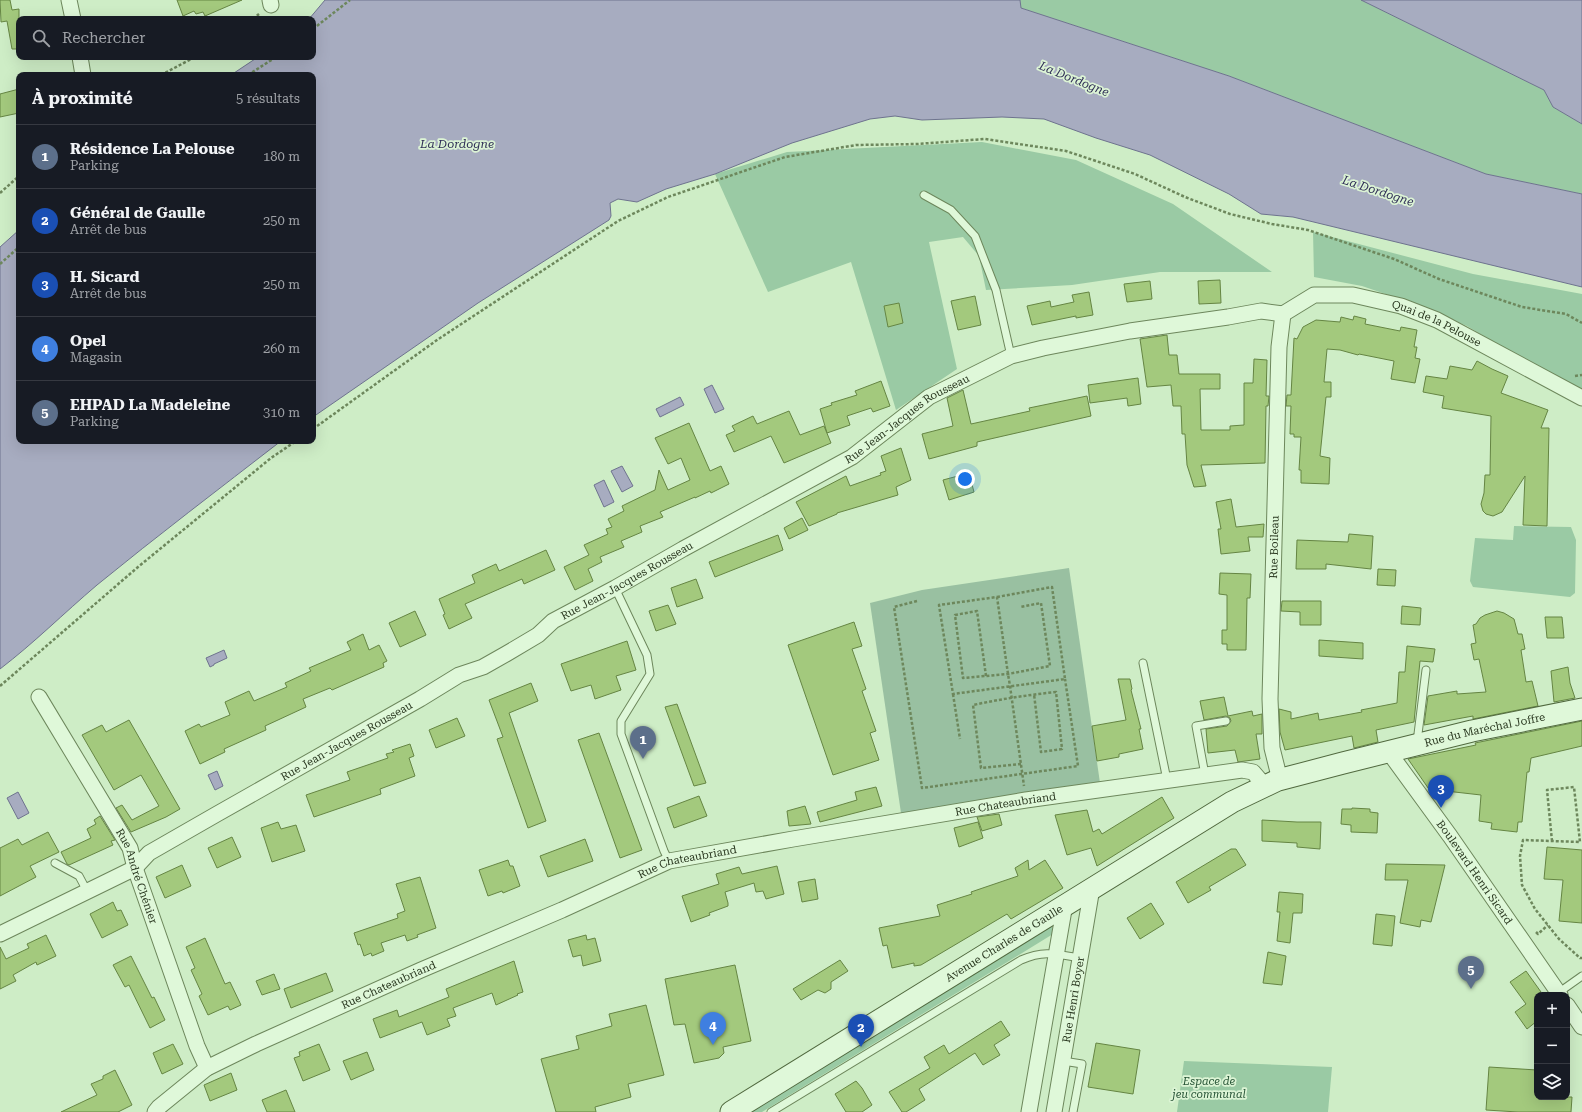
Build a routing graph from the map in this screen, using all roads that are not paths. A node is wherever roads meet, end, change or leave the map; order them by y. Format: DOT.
graph roads {
  1 [pos="69,0"];
  2 [pos="72,16"];
  3 [pos="81,60"];
  4 [pos="83,72"];
  5 [pos="924,195"];
  6 [pos="1283,314"];
  7 [pos="1011,356"];
  8 [pos="1582,398"];
  9 [pos="615,588"];
  10 [pos="1142,663"];
  11 [pos="1426,670"];
  12 [pos="39,697"];
  13 [pos="1582,709"];
  14 [pos="1226,721"];
  15 [pos="1416,744"];
  16 [pos="1388,751"];
  17 [pos="1205,775"];
  18 [pos="1166,780"];
  19 [pos="1272,783"];
  20 [pos="669,861"];
  21 [pos="55,863"];
  22 [pos="135,868"];
  23 [pos="1092,888"];
  24 [pos="87,891"];
  25 [pos="1065,904"];
  26 [pos="0,934"];
  27 [pos="1056,954"];
  28 [pos="1080,958"];
  29 [pos="1582,976"];
  30 [pos="1558,992"];
  31 [pos="1562,992"];
  32 [pos="1570,1009"];
  33 [pos="1582,1027"];
  34 [pos="1062,1061"];
  35 [pos="208,1068"];
  36 [pos="155,1112"];
  37 [pos="731,1112"];
  38 [pos="771,1112"];
  39 [pos="1029,1112"];
  40 [pos="1054,1112"];
  41 [pos="1073,1112"];
  1 -- 2 [label="street"];
  3 -- 4 [label="street"];
  5 -- 7 [label="lane"];
  6 -- 7 [label="street, Rue Jean-Jacques Rousseau"];
  6 -- 8 [label="street, Quai de la Pelouse"];
  6 -- 19 [label="street, Rue Boileau"];
  7 -- 9 [label="street, Rue Jean-Jacques Rousseau"];
  9 -- 20 [label="lane"];
  9 -- 22 [label="street, Rue Jean-Jacques Rousseau"];
  10 -- 18 [label="lane"];
  11 -- 15 [label="lane"];
  12 -- 22 [label="street, Rue André Chénier"];
  13 -- 15 [label="main road, Rue du Maréchal Joffre"];
  14 -- 17 [label="lane"];
  15 -- 16 [label="main road, Rue du Maréchal Joffre"];
  16 -- 19 [label="main road, Rue du Maréchal Joffre"];
  16 -- 30 [label="street, Boulevard Henri Sicard"];
  17 -- 18 [label="street, Rue Chateaubriand"];
  17 -- 19 [label="street, Rue Chateaubriand"];
  18 -- 20 [label="street, Rue Chateaubriand"];
  19 -- 23 [label="main road, Avenue Charles de Gaulle"];
  20 -- 35 [label="street, Rue Chateaubriand"];
  21 -- 24 [label="lane"];
  22 -- 24 [label="street, Rue Jean-Jacques Rousseau"];
  22 -- 35 [label="street, Rue André Chénier"];
  23 -- 25 [label="main road, Avenue Charles de Gaulle"];
  23 -- 28 [label="street, Rue Henri Boyer"];
  24 -- 26 [label="street, Rue Jean-Jacques Rousseau"];
  25 -- 27 [label="street"];
  25 -- 37 [label="main road, Avenue Charles de Gaulle"];
  27 -- 28 [label="lane"];
  27 -- 38 [label="lane"];
  27 -- 39 [label="street"];
  28 -- 34 [label="street, Rue Henri Boyer"];
  29 -- 31 [label="lane"];
  32 -- 33 [label="street"];
  34 -- 40 [label="street, Rue Henri Boyer"];
  34 -- 41 [label="lane"];
  35 -- 36 [label="street, Rue Chateaubriand"];
}
